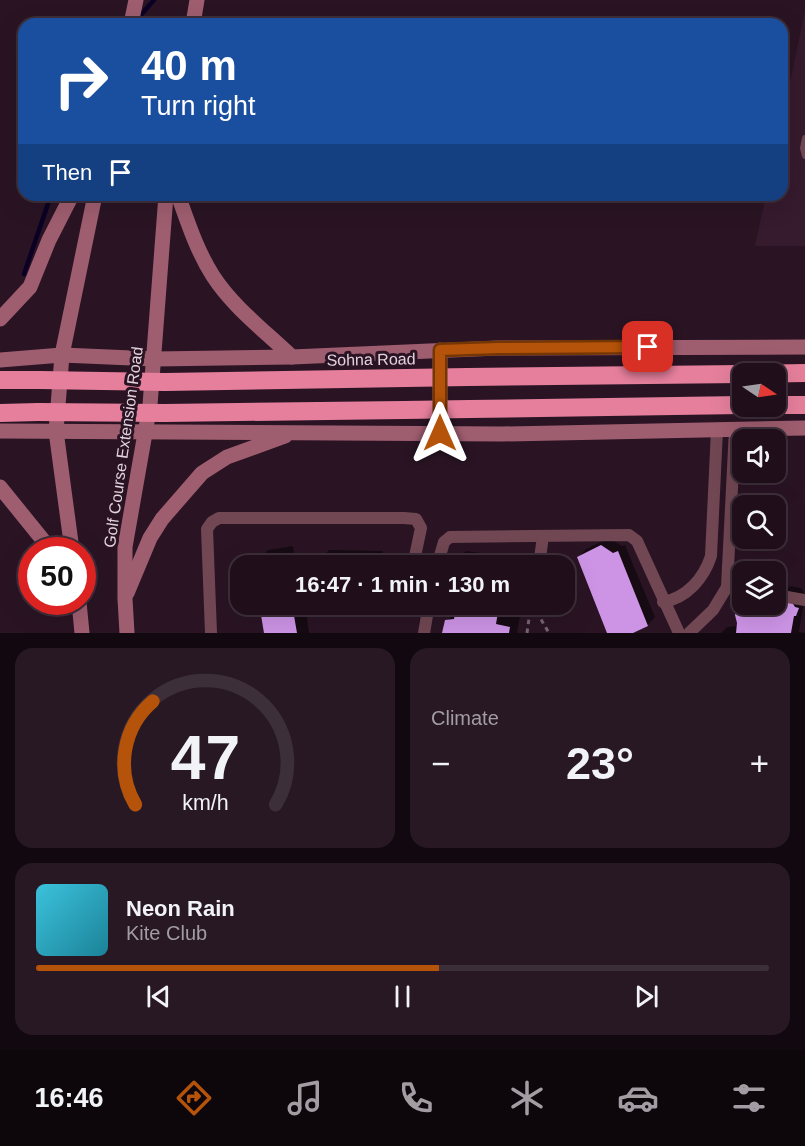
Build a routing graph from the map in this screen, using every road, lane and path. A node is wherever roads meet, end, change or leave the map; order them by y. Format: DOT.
graph roads {
  1 [pos="136,0"];
  2 [pos="197,0"];
  3 [pos="132,18"];
  4 [pos="194,18"];
  5 [pos="805,138"];
  6 [pos="805,156"];
  7 [pos="69,201"];
  8 [pos="94,201"];
  9 [pos="166,201"];
  10 [pos="180,201"];
  11 [pos="0,319"];
  12 [pos="805,347"];
  13 [pos="440,350"];
  14 [pos="62,355"];
  15 [pos="292,357"];
  16 [pos="155,359"];
  17 [pos="0,360"];
  18 [pos="786,373"];
  19 [pos="805,373"];
  20 [pos="732,374"];
  21 [pos="0,380"];
  22 [pos="732,405"];
  23 [pos="786,405"];
  24 [pos="805,405"];
  25 [pos="0,413"];
  26 [pos="805,428"];
  27 [pos="732,429"];
  28 [pos="735,429"];
  29 [pos="717,430"];
  30 [pos="0,431"];
  31 [pos="56,431"];
  32 [pos="147,432"];
  33 [pos="296,432"];
  34 [pos="440,433"];
  35 [pos="732,483"];
  36 [pos="0,487"];
  37 [pos="543,536"];
  38 [pos="40,537"];
  39 [pos="70,537"];
  40 [pos="415,555"];
  41 [pos="440,555"];
  42 [pos="540,555"];
  43 [pos="727,587"];
  44 [pos="732,588"];
  45 [pos="786,597"];
  46 [pos="125,599"];
  47 [pos="805,600"];
  48 [pos="663,602"];
  49 [pos="80,615"];
  50 [pos="427,615"];
  51 [pos="530,615"];
  52 [pos="538,615"];
  53 [pos="82,633"];
  54 [pos="127,633"];
  55 [pos="211,633"];
  56 [pos="424,633"];
  57 [pos="527,633"];
  58 [pos="549,633"];
  59 [pos="679,633"];
  60 [pos="689,633"];
  1 -- 3 [label="main road"];
  2 -- 4 [label="main road"];
  5 -- 6 [label="lane"];
  7 -- 11 [label="main road"];
  8 -- 14 [label="main road"];
  9 -- 16 [label="main road, Golf Course Extension Road"];
  10 -- 15 [label="main road"];
  12 -- 13 [label="main road"];
  13 -- 15 [label="main road"];
  13 -- 34 [label="main road"];
  14 -- 16 [label="main road"];
  14 -- 17 [label="main road"];
  14 -- 31 [label="main road"];
  15 -- 16 [label="main road"];
  16 -- 32 [label="main road, Golf Course Extension Road"];
  18 -- 19 [label="highway"];
  20 -- 21 [label="highway, Sohna Road, bridge"];
  22 -- 25 [label="highway, bridge"];
  23 -- 24 [label="highway"];
  26 -- 28 [label="main road"];
  27 -- 29 [label="main road"];
  29 -- 34 [label="main road"];
  29 -- 48 [label="street"];
  30 -- 31 [label="main road"];
  31 -- 32 [label="main road"];
  31 -- 39 [label="main road"];
  32 -- 33 [label="main road"];
  32 -- 46 [label="main road, Golf Course Extension Road"];
  33 -- 34 [label="main road"];
  33 -- 46 [label="main road"];
  35 -- 43 [label="street"];
  36 -- 38 [label="main road"];
  37 -- 41 [label="street"];
  37 -- 42 [label="street"];
  37 -- 48 [label="street"];
  40 -- 55 [label="street"];
  43 -- 44 [label="street"];
  43 -- 60 [label="street"];
  45 -- 47 [label="street"];
  46 -- 54 [label="main road, Golf Course Extension Road"];
  48 -- 59 [label="street"];
  49 -- 53 [label="main road"];
  50 -- 56 [label="street"];
  51 -- 57 [label="path"];
  52 -- 58 [label="path"];
}
